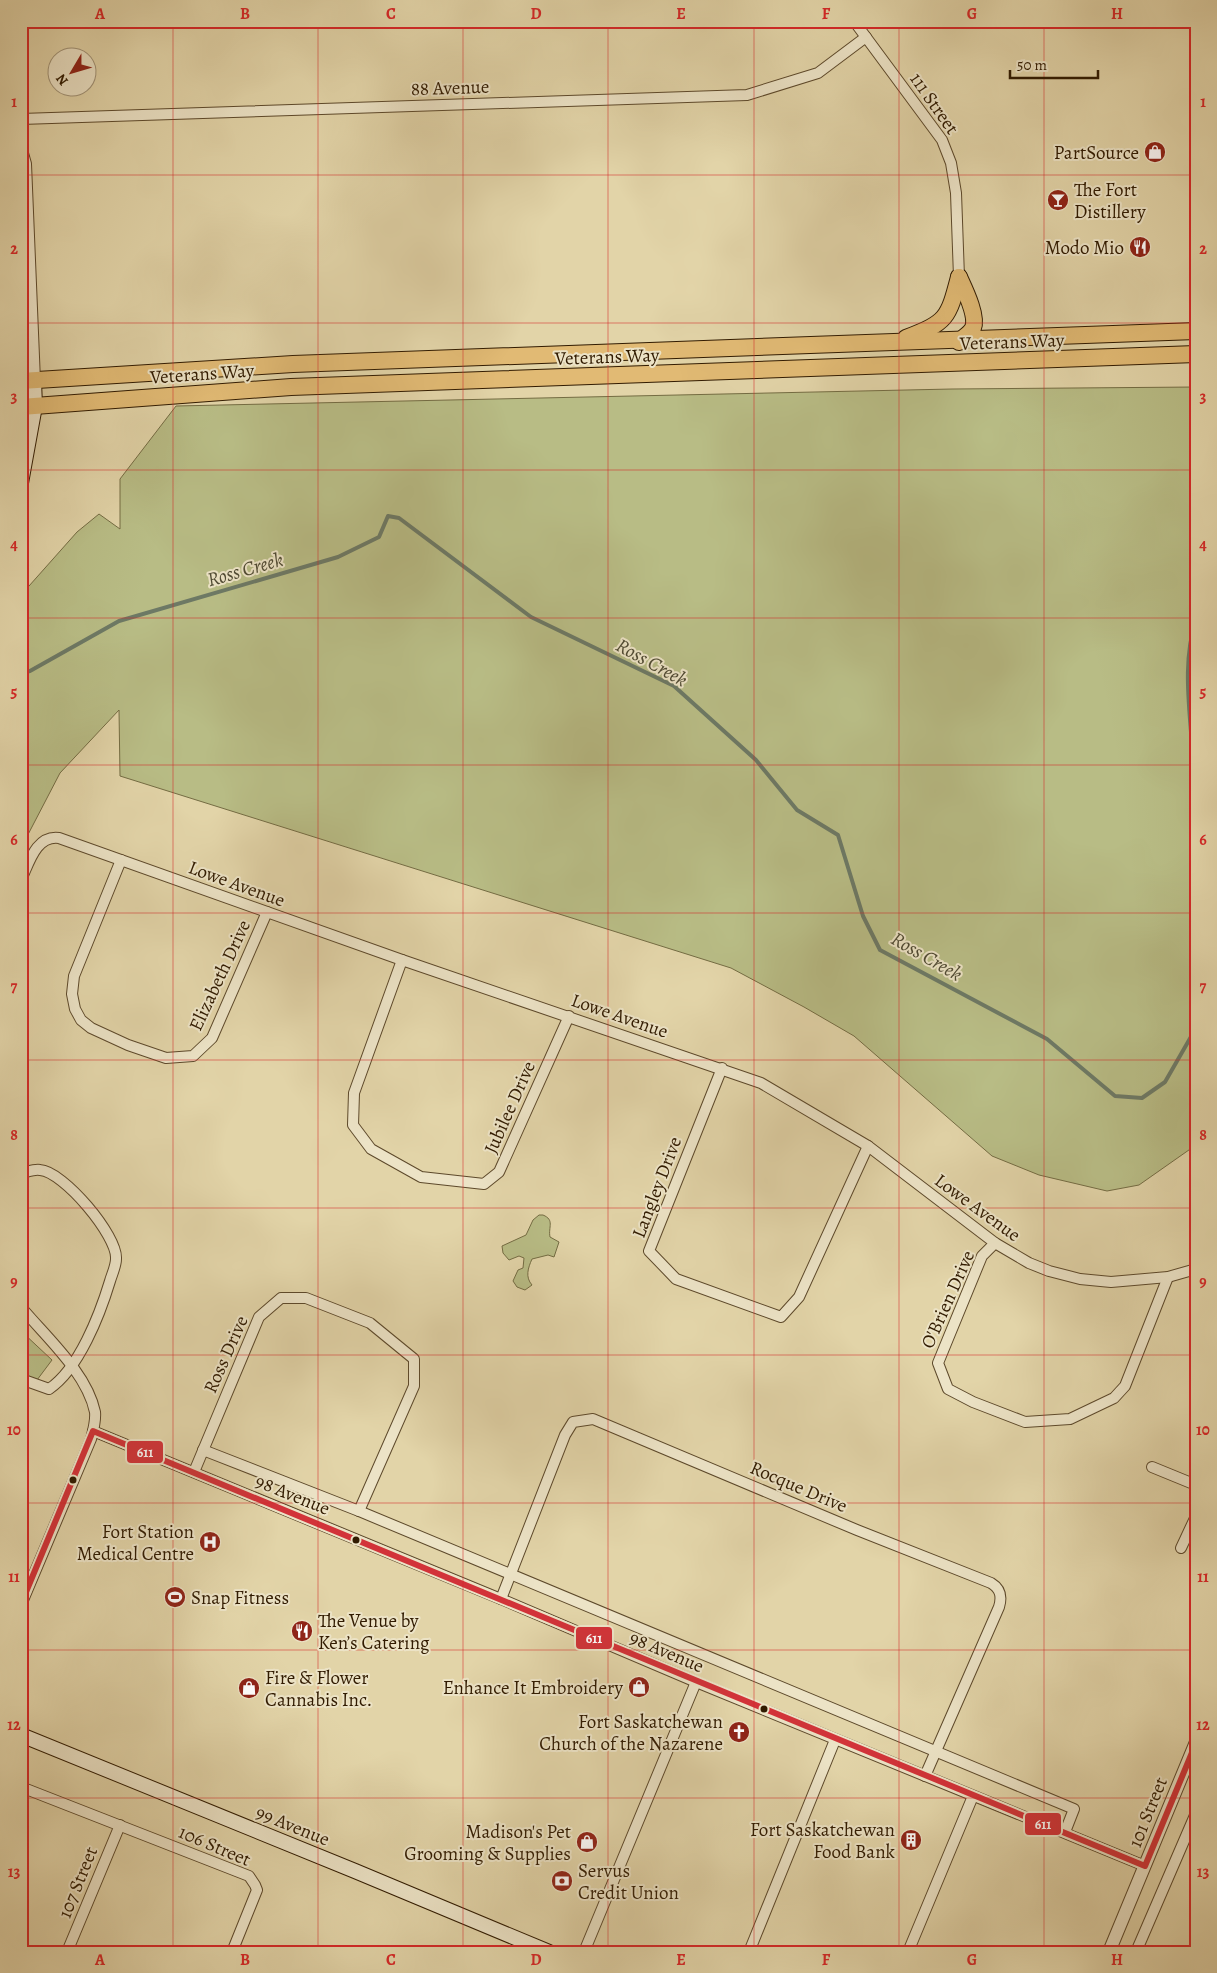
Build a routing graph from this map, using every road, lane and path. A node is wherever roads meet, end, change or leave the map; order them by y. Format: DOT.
graph roads {
  1 [pos="854,21"];
  2 [pos="866,37"];
  3 [pos="21,119"];
  4 [pos="21,150"];
  5 [pos="959,277"];
  6 [pos="1196,331"];
  7 [pos="961,339"];
  8 [pos="892,341"];
  9 [pos="1196,354"];
  10 [pos="941,363"];
  11 [pos="28,381"];
  12 [pos="28,407"];
  13 [pos="21,483"];
  14 [pos="121,860"];
  15 [pos="21,880"];
  16 [pos="267,912"];
  17 [pos="402,960"];
  18 [pos="569,1016"];
  19 [pos="722,1068"];
  20 [pos="868,1146"];
  21 [pos="21,1173"];
  22 [pos="995,1243"];
  23 [pos="1196,1269"];
  24 [pos="1168,1278"];
  25 [pos="21,1307"];
  26 [pos="72,1366"];
  27 [pos="21,1379"];
  28 [pos="93,1431"];
  29 [pos="203,1450"];
  30 [pos="1152,1467"];
  31 [pos="194,1472"];
  32 [pos="1196,1485"];
  33 [pos="359,1511"];
  34 [pos="1196,1516"];
  35 [pos="1181,1548"];
  36 [pos="512,1575"];
  37 [pos="502,1599"];
  38 [pos="21,1605"];
  39 [pos="696,1682"];
  40 [pos="21,1735"];
  41 [pos="835,1740"];
  42 [pos="1196,1742"];
  43 [pos="936,1751"];
  44 [pos="925,1776"];
  45 [pos="21,1787"];
  46 [pos="973,1796"];
  47 [pos="1196,1813"];
  48 [pos="120,1825"];
  49 [pos="1065,1832"];
  50 [pos="1145,1866"];
  51 [pos="67,1952"];
  52 [pos="232,1952"];
  53 [pos="549,1952"];
  54 [pos="584,1952"];
  55 [pos="749,1952"];
  56 [pos="908,1952"];
  57 [pos="1109,1952"];
  58 [pos="1136,1952"];
  1 -- 2 [label="street, 111 Street"];
  2 -- 3 [label="street, 88 Avenue"];
  2 -- 5 [label="street, 111 Street"];
  4 -- 11 [label="street"];
  5 -- 7 [label="main road"];
  5 -- 8 [label="main road"];
  6 -- 7 [label="main road, Veterans Way"];
  7 -- 8 [label="main road, Veterans Way"];
  7 -- 10 [label="main road"];
  8 -- 11 [label="main road, Veterans Way"];
  9 -- 10 [label="main road, Veterans Way"];
  10 -- 12 [label="main road, Veterans Way"];
  11 -- 12 [label="main road"];
  12 -- 13 [label="main road"];
  14 -- 15 [label="street, Lowe Avenue"];
  14 -- 16 [label="street, Lowe Avenue"];
  14 -- 16 [label="street, Elizabeth Drive"];
  16 -- 17 [label="street, Lowe Avenue"];
  17 -- 18 [label="street, Lowe Avenue"];
  17 -- 18 [label="street, Jubilee Drive"];
  18 -- 19 [label="street, Lowe Avenue"];
  19 -- 20 [label="street, Lowe Avenue"];
  19 -- 20 [label="street, Langley Drive"];
  20 -- 22 [label="street, Lowe Avenue"];
  21 -- 26 [label="street"];
  22 -- 24 [label="street, Lowe Avenue"];
  22 -- 24 [label="street, O'Brien Drive"];
  23 -- 24 [label="street, Lowe Avenue"];
  25 -- 26 [label="street"];
  26 -- 27 [label="street"];
  26 -- 28 [label="street"];
  28 -- 31 [label="street, 98 Avenue"];
  28 -- 38 [label="street"];
  29 -- 31 [label="street, Ross Drive"];
  29 -- 33 [label="street"];
  29 -- 33 [label="street, Ross Drive"];
  30 -- 32 [label="street"];
  31 -- 37 [label="street, 98 Avenue"];
  33 -- 36 [label="street"];
  34 -- 35 [label="street"];
  36 -- 37 [label="street, Rocque Drive"];
  36 -- 43 [label="street"];
  36 -- 43 [label="street, Rocque Drive"];
  37 -- 39 [label="street, 98 Avenue"];
  39 -- 41 [label="street, 98 Avenue"];
  39 -- 54 [label="street"];
  40 -- 53 [label="main road, 99 Avenue"];
  41 -- 44 [label="street, 98 Avenue"];
  41 -- 55 [label="street"];
  42 -- 50 [label="street, 101 Street"];
  43 -- 44 [label="street, Rocque Drive"];
  43 -- 49 [label="street"];
  44 -- 46 [label="street, 98 Avenue"];
  45 -- 48 [label="street, 106 Street"];
  46 -- 49 [label="street, 98 Avenue"];
  46 -- 56 [label="street"];
  47 -- 58 [label="street"];
  48 -- 51 [label="street, 107 Street"];
  48 -- 52 [label="street, 106 Street"];
  49 -- 50 [label="street, 98 Avenue"];
  50 -- 57 [label="street, 101 Street"];
}
